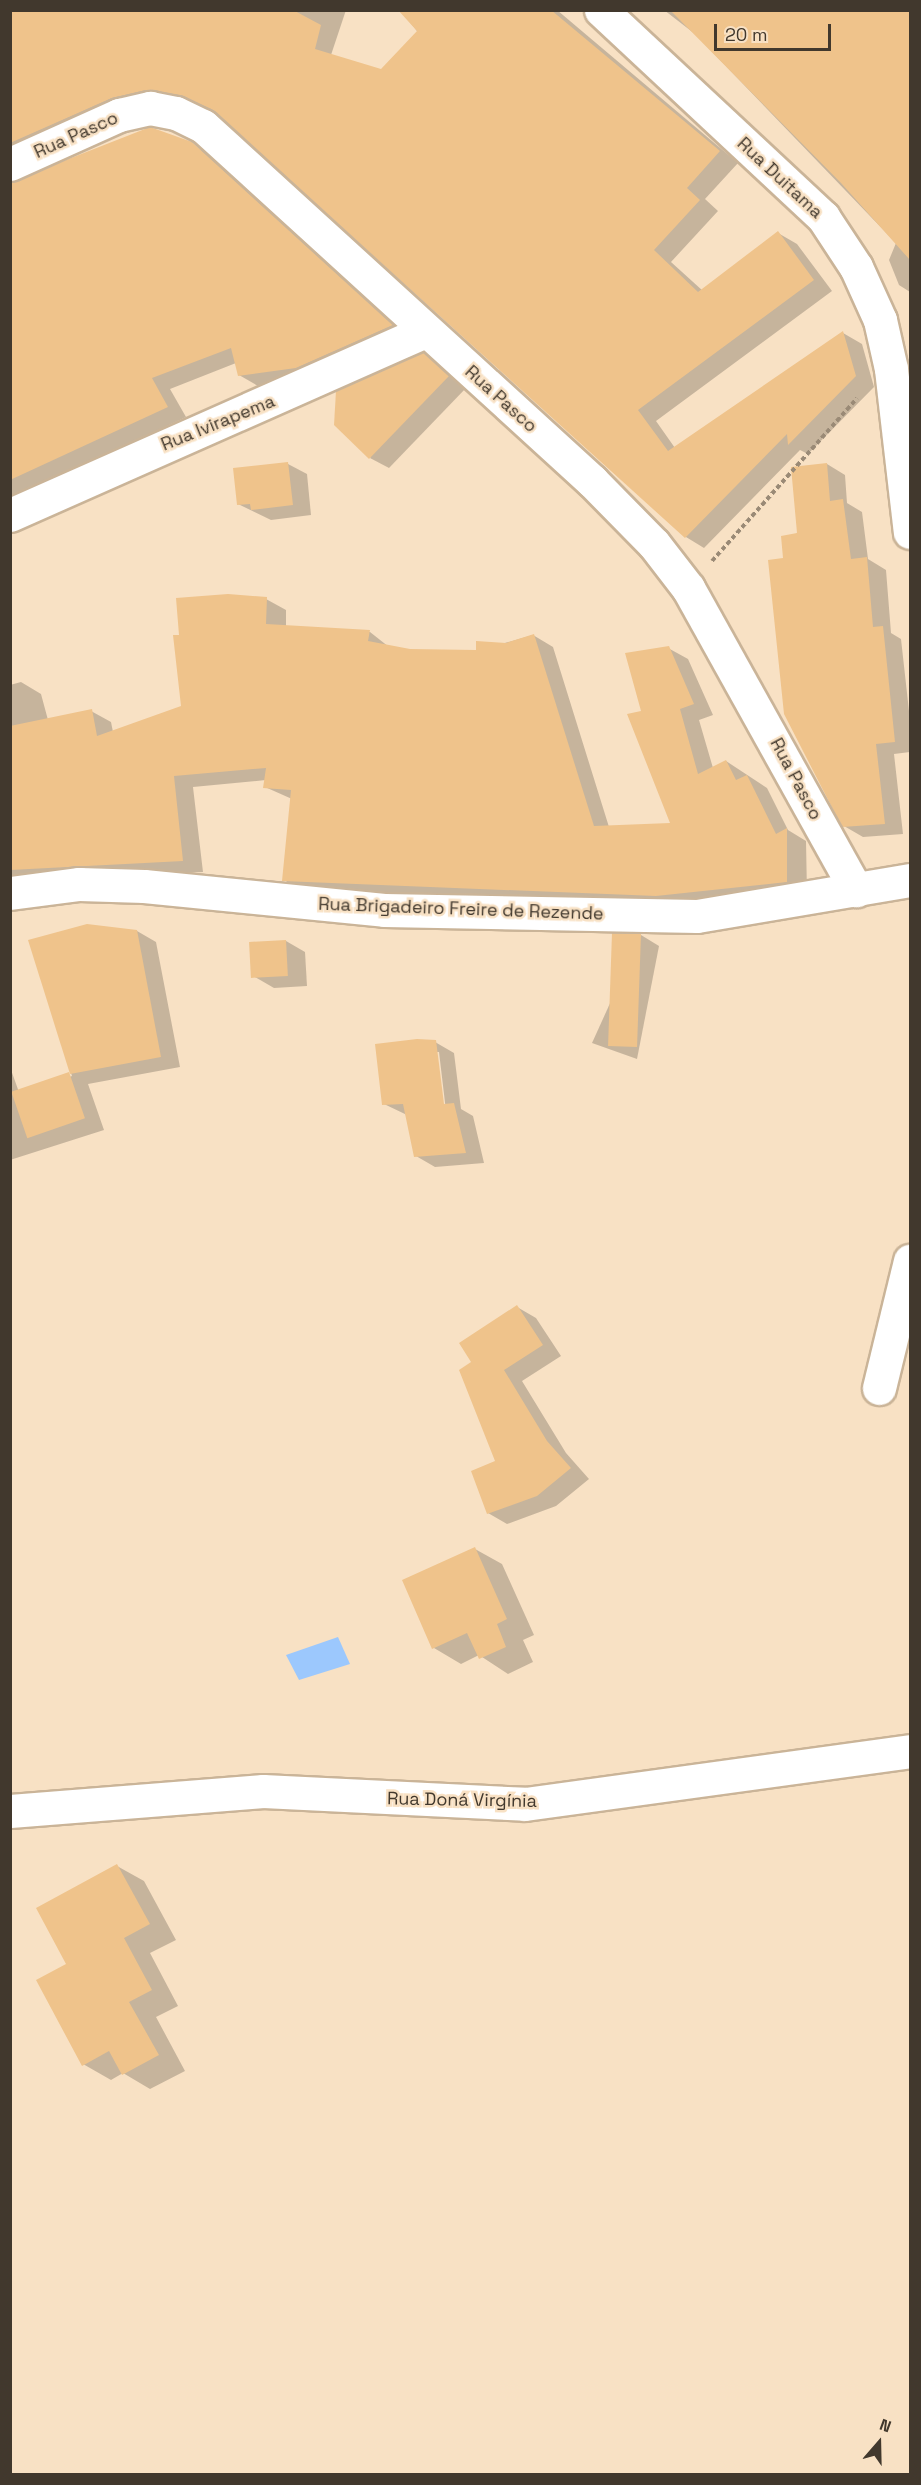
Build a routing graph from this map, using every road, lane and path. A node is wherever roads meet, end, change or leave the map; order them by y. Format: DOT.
graph roads {
  1 [pos="601,10"];
  2 [pos="10,164"];
  3 [pos="425,331"];
  4 [pos="891,369"];
  5 [pos="10,515"];
  6 [pos="910,532"];
  7 [pos="688,588"];
  8 [pos="910,880"];
  9 [pos="856,890"];
  10 [pos="10,893"];
  11 [pos="910,1261"];
  12 [pos="879,1388"];
  13 [pos="910,1751"];
  14 [pos="10,1811"];
  1 -- 4 [label="street, Rua Duitama"];
  2 -- 3 [label="street, Rua Pasco"];
  3 -- 5 [label="street, Rua Ivirapema"];
  3 -- 7 [label="street, Rua Pasco"];
  4 -- 6 [label="street, Rua Duitama"];
  4 -- 7 [label="path"];
  7 -- 9 [label="street, Rua Pasco"];
  8 -- 9 [label="street, Rua Brigadeiro Freire de Rezende"];
  9 -- 10 [label="street, Rua Brigadeiro Freire de Rezende"];
  11 -- 12 [label="street"];
  13 -- 14 [label="street, Rua Doná Virgínia"];
}
